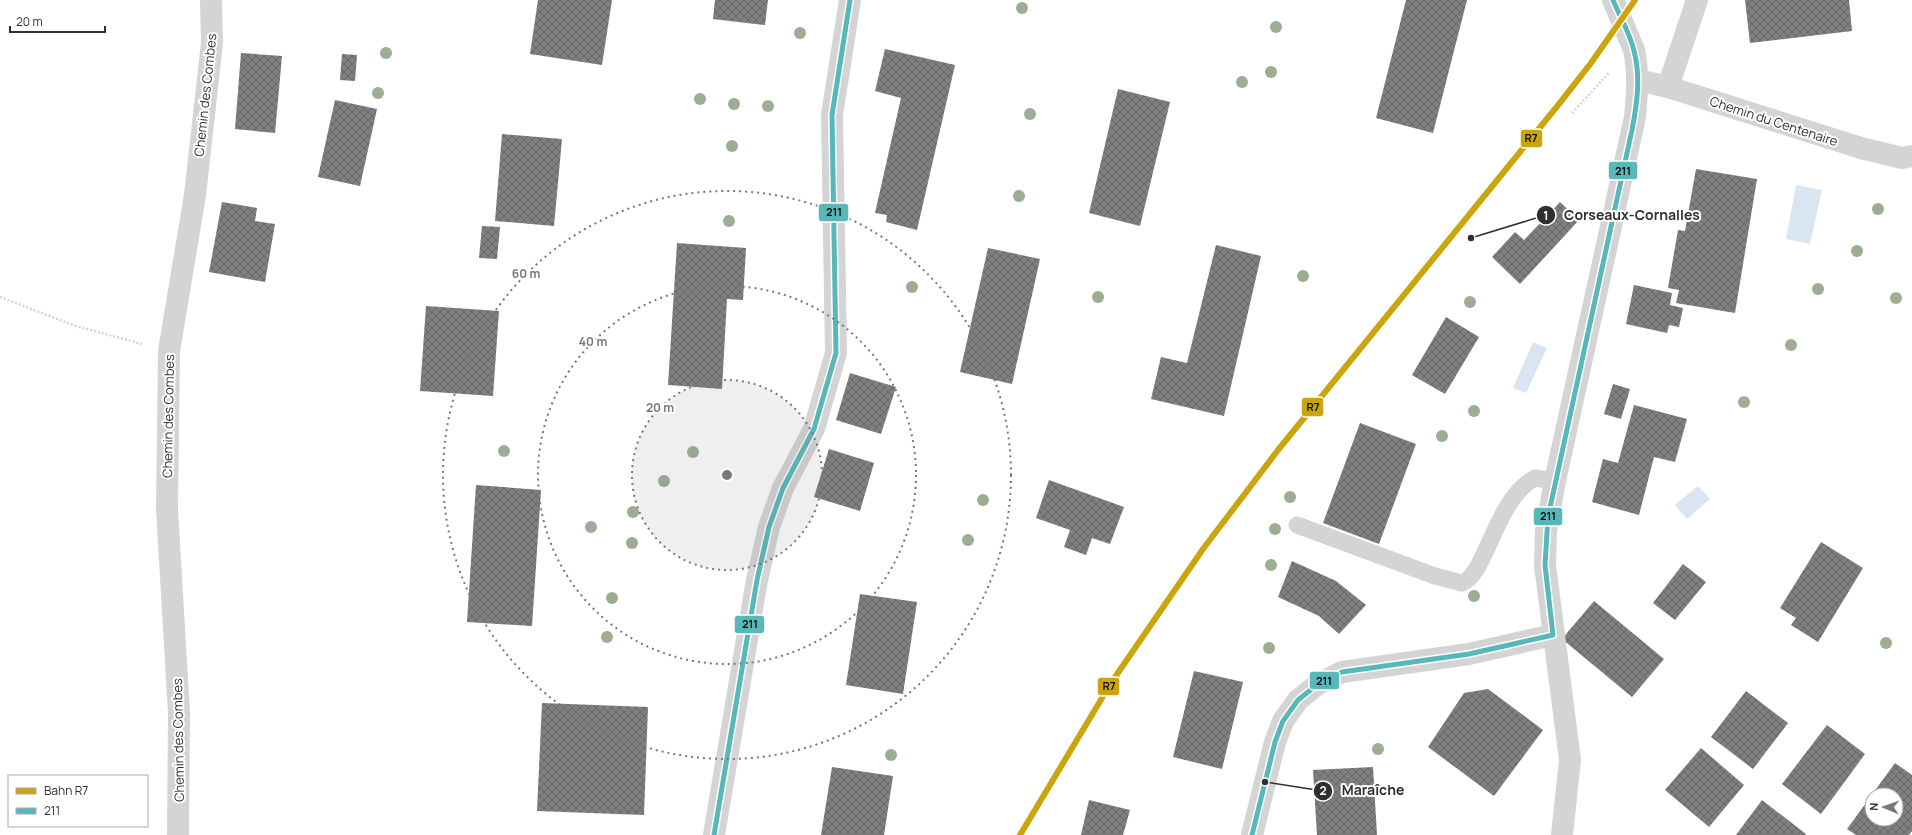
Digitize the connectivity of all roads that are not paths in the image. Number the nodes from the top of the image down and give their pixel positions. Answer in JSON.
{"nodes":[{"id":1,"x":211,"y":0,"type":"edge"},
{"id":2,"x":850,"y":0,"type":"edge"},
{"id":3,"x":1613,"y":0,"type":"edge"},
{"id":4,"x":1697,"y":0,"type":"edge"},
{"id":5,"x":1638,"y":80,"type":"junction"},
{"id":6,"x":1668,"y":87,"type":"junction"},
{"id":7,"x":1912,"y":156,"type":"edge"},
{"id":8,"x":1555,"y":481,"type":"junction"},
{"id":9,"x":1297,"y":525,"type":"dead end"},
{"id":10,"x":1553,"y":635,"type":"junction"},
{"id":11,"x":178,"y":835,"type":"edge"},
{"id":12,"x":714,"y":835,"type":"edge"},
{"id":13,"x":1252,"y":835,"type":"edge"},
{"id":14,"x":1562,"y":835,"type":"edge"}],
"edges":[{"from":1,"to":11,"type":"street","name":"Chemin des Combes"},
{"from":2,"to":12,"type":"street"},
{"from":3,"to":5,"type":"street"},
{"from":4,"to":6,"type":"street"},
{"from":5,"to":6,"type":"street","name":"Chemin du Centenaire"},
{"from":5,"to":8,"type":"street"},
{"from":6,"to":7,"type":"street","name":"Chemin du Centenaire"},
{"from":8,"to":9,"type":"lane"},
{"from":8,"to":10,"type":"street"},
{"from":10,"to":13,"type":"street"},
{"from":10,"to":14,"type":"street"}]}
